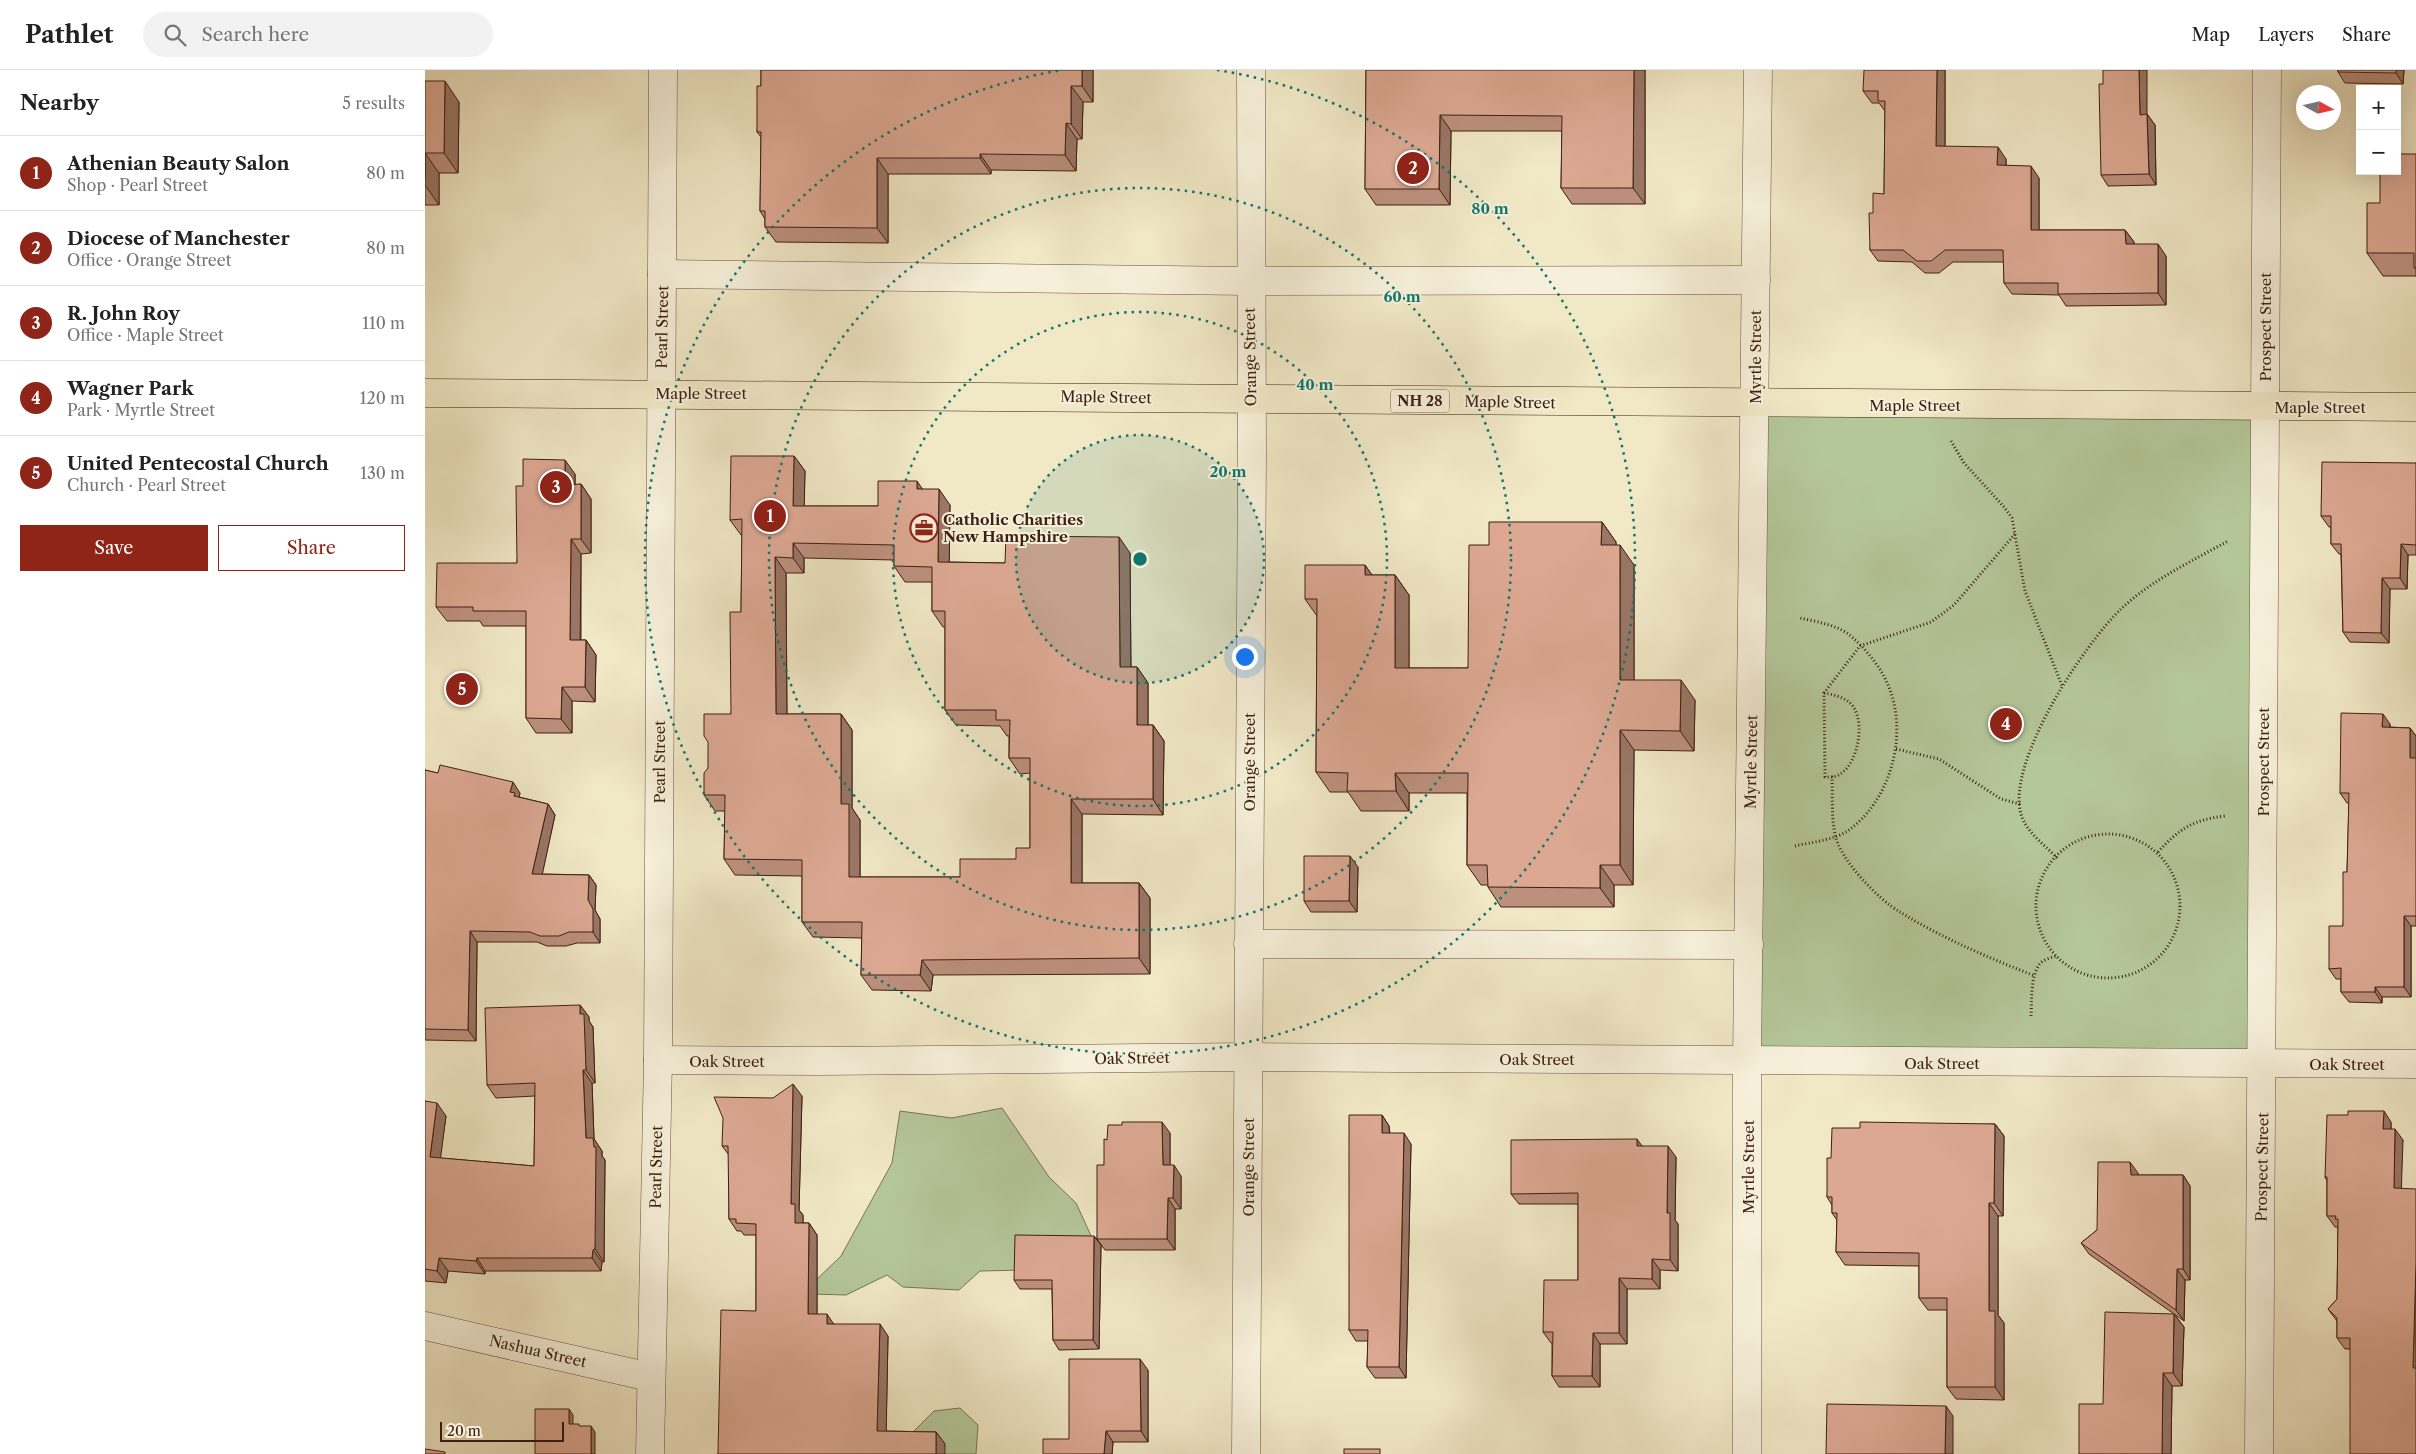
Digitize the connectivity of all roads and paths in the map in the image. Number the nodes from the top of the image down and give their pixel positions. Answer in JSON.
{"nodes":[{"id":1,"x":663,"y":70,"type":"edge"},
{"id":2,"x":1251,"y":70,"type":"edge"},
{"id":3,"x":1758,"y":70,"type":"edge"},
{"id":4,"x":2267,"y":70,"type":"edge"},
{"id":5,"x":663,"y":274,"type":"junction"},
{"id":6,"x":1756,"y":280,"type":"junction"},
{"id":7,"x":1250,"y":281,"type":"junction"},
{"id":8,"x":425,"y":393,"type":"edge"},
{"id":9,"x":661,"y":393,"type":"junction"},
{"id":10,"x":1251,"y":399,"type":"junction"},
{"id":11,"x":1755,"y":405,"type":"junction"},
{"id":12,"x":2416,"y":407,"type":"edge"},
{"id":13,"x":2266,"y":408,"type":"junction"},
{"id":14,"x":1951,"y":441,"type":"dead end"},
{"id":15,"x":2015,"y":534,"type":"junction"},
{"id":16,"x":2228,"y":541,"type":"dead end"},
{"id":17,"x":1800,"y":618,"type":"dead end"},
{"id":18,"x":1860,"y":646,"type":"junction"},
{"id":19,"x":2062,"y":686,"type":"junction"},
{"id":20,"x":1824,"y":693,"type":"junction"},
{"id":21,"x":1896,"y":749,"type":"junction"},
{"id":22,"x":1832,"y":777,"type":"junction"},
{"id":23,"x":2020,"y":804,"type":"junction"},
{"id":24,"x":2225,"y":816,"type":"dead end"},
{"id":25,"x":1835,"y":836,"type":"junction"},
{"id":26,"x":1795,"y":846,"type":"dead end"},
{"id":27,"x":2158,"y":852,"type":"junction"},
{"id":28,"x":2057,"y":858,"type":"junction"},
{"id":29,"x":1248,"y":944,"type":"junction"},
{"id":30,"x":1749,"y":945,"type":"junction"},
{"id":31,"x":2056,"y":956,"type":"junction"},
{"id":32,"x":2035,"y":976,"type":"junction"},
{"id":33,"x":2031,"y":1016,"type":"dead end"},
{"id":34,"x":1248,"y":1057,"type":"junction"},
{"id":35,"x":658,"y":1060,"type":"junction"},
{"id":36,"x":1747,"y":1061,"type":"junction"},
{"id":37,"x":2263,"y":1064,"type":"junction"},
{"id":38,"x":2416,"y":1064,"type":"edge"},
{"id":39,"x":425,"y":1326,"type":"edge"},
{"id":40,"x":650,"y":1377,"type":"junction"},
{"id":41,"x":650,"y":1454,"type":"edge"},
{"id":42,"x":1246,"y":1454,"type":"edge"},
{"id":43,"x":1747,"y":1454,"type":"edge"},
{"id":44,"x":2259,"y":1454,"type":"edge"}],
"edges":[{"from":1,"to":5,"type":"street","name":"Pearl Street"},
{"from":2,"to":7,"type":"street","name":"Orange Street"},
{"from":3,"to":6,"type":"street","name":"Myrtle Street"},
{"from":4,"to":13,"type":"street","name":"Prospect Street"},
{"from":5,"to":7,"type":"street"},
{"from":5,"to":9,"type":"street","name":"Pearl Street"},
{"from":6,"to":7,"type":"street"},
{"from":6,"to":11,"type":"street","name":"Myrtle Street"},
{"from":7,"to":10,"type":"street","name":"Orange Street"},
{"from":8,"to":9,"type":"main road","name":"Maple Street","number":"NH 28"},
{"from":9,"to":10,"type":"main road","name":"Maple Street","number":"NH 28"},
{"from":9,"to":35,"type":"street","name":"Pearl Street"},
{"from":10,"to":11,"type":"main road","name":"Maple Street","number":"NH 28"},
{"from":10,"to":29,"type":"street","name":"Orange Street"},
{"from":11,"to":13,"type":"main road","name":"Maple Street","number":"NH 28"},
{"from":11,"to":30,"type":"street","name":"Myrtle Street"},
{"from":12,"to":13,"type":"main road","name":"Maple Street","number":"NH 28"},
{"from":13,"to":37,"type":"street","name":"Prospect Street"},
{"from":14,"to":15,"type":"path"},
{"from":15,"to":18,"type":"path"},
{"from":15,"to":19,"type":"path"},
{"from":16,"to":19,"type":"path"},
{"from":17,"to":18,"type":"path"},
{"from":18,"to":20,"type":"path"},
{"from":18,"to":21,"type":"path"},
{"from":19,"to":23,"type":"path"},
{"from":20,"to":22,"type":"path"},
{"from":20,"to":22,"type":"path"},
{"from":21,"to":23,"type":"path"},
{"from":21,"to":25,"type":"path"},
{"from":22,"to":25,"type":"path"},
{"from":23,"to":28,"type":"path"},
{"from":24,"to":27,"type":"path"},
{"from":25,"to":26,"type":"path"},
{"from":25,"to":32,"type":"path"},
{"from":27,"to":28,"type":"path"},
{"from":27,"to":31,"type":"path"},
{"from":28,"to":31,"type":"path"},
{"from":29,"to":30,"type":"street"},
{"from":29,"to":34,"type":"street","name":"Orange Street"},
{"from":30,"to":36,"type":"street","name":"Myrtle Street"},
{"from":31,"to":32,"type":"path"},
{"from":32,"to":33,"type":"path"},
{"from":34,"to":35,"type":"street","name":"Oak Street"},
{"from":34,"to":36,"type":"street","name":"Oak Street"},
{"from":34,"to":42,"type":"street","name":"Orange Street"},
{"from":35,"to":40,"type":"street","name":"Pearl Street"},
{"from":36,"to":37,"type":"street","name":"Oak Street"},
{"from":36,"to":43,"type":"street","name":"Myrtle Street"},
{"from":37,"to":38,"type":"street","name":"Oak Street"},
{"from":37,"to":44,"type":"street","name":"Prospect Street"},
{"from":39,"to":40,"type":"street","name":"Nashua Street"},
{"from":40,"to":41,"type":"street","name":"Pearl Street"}]}
